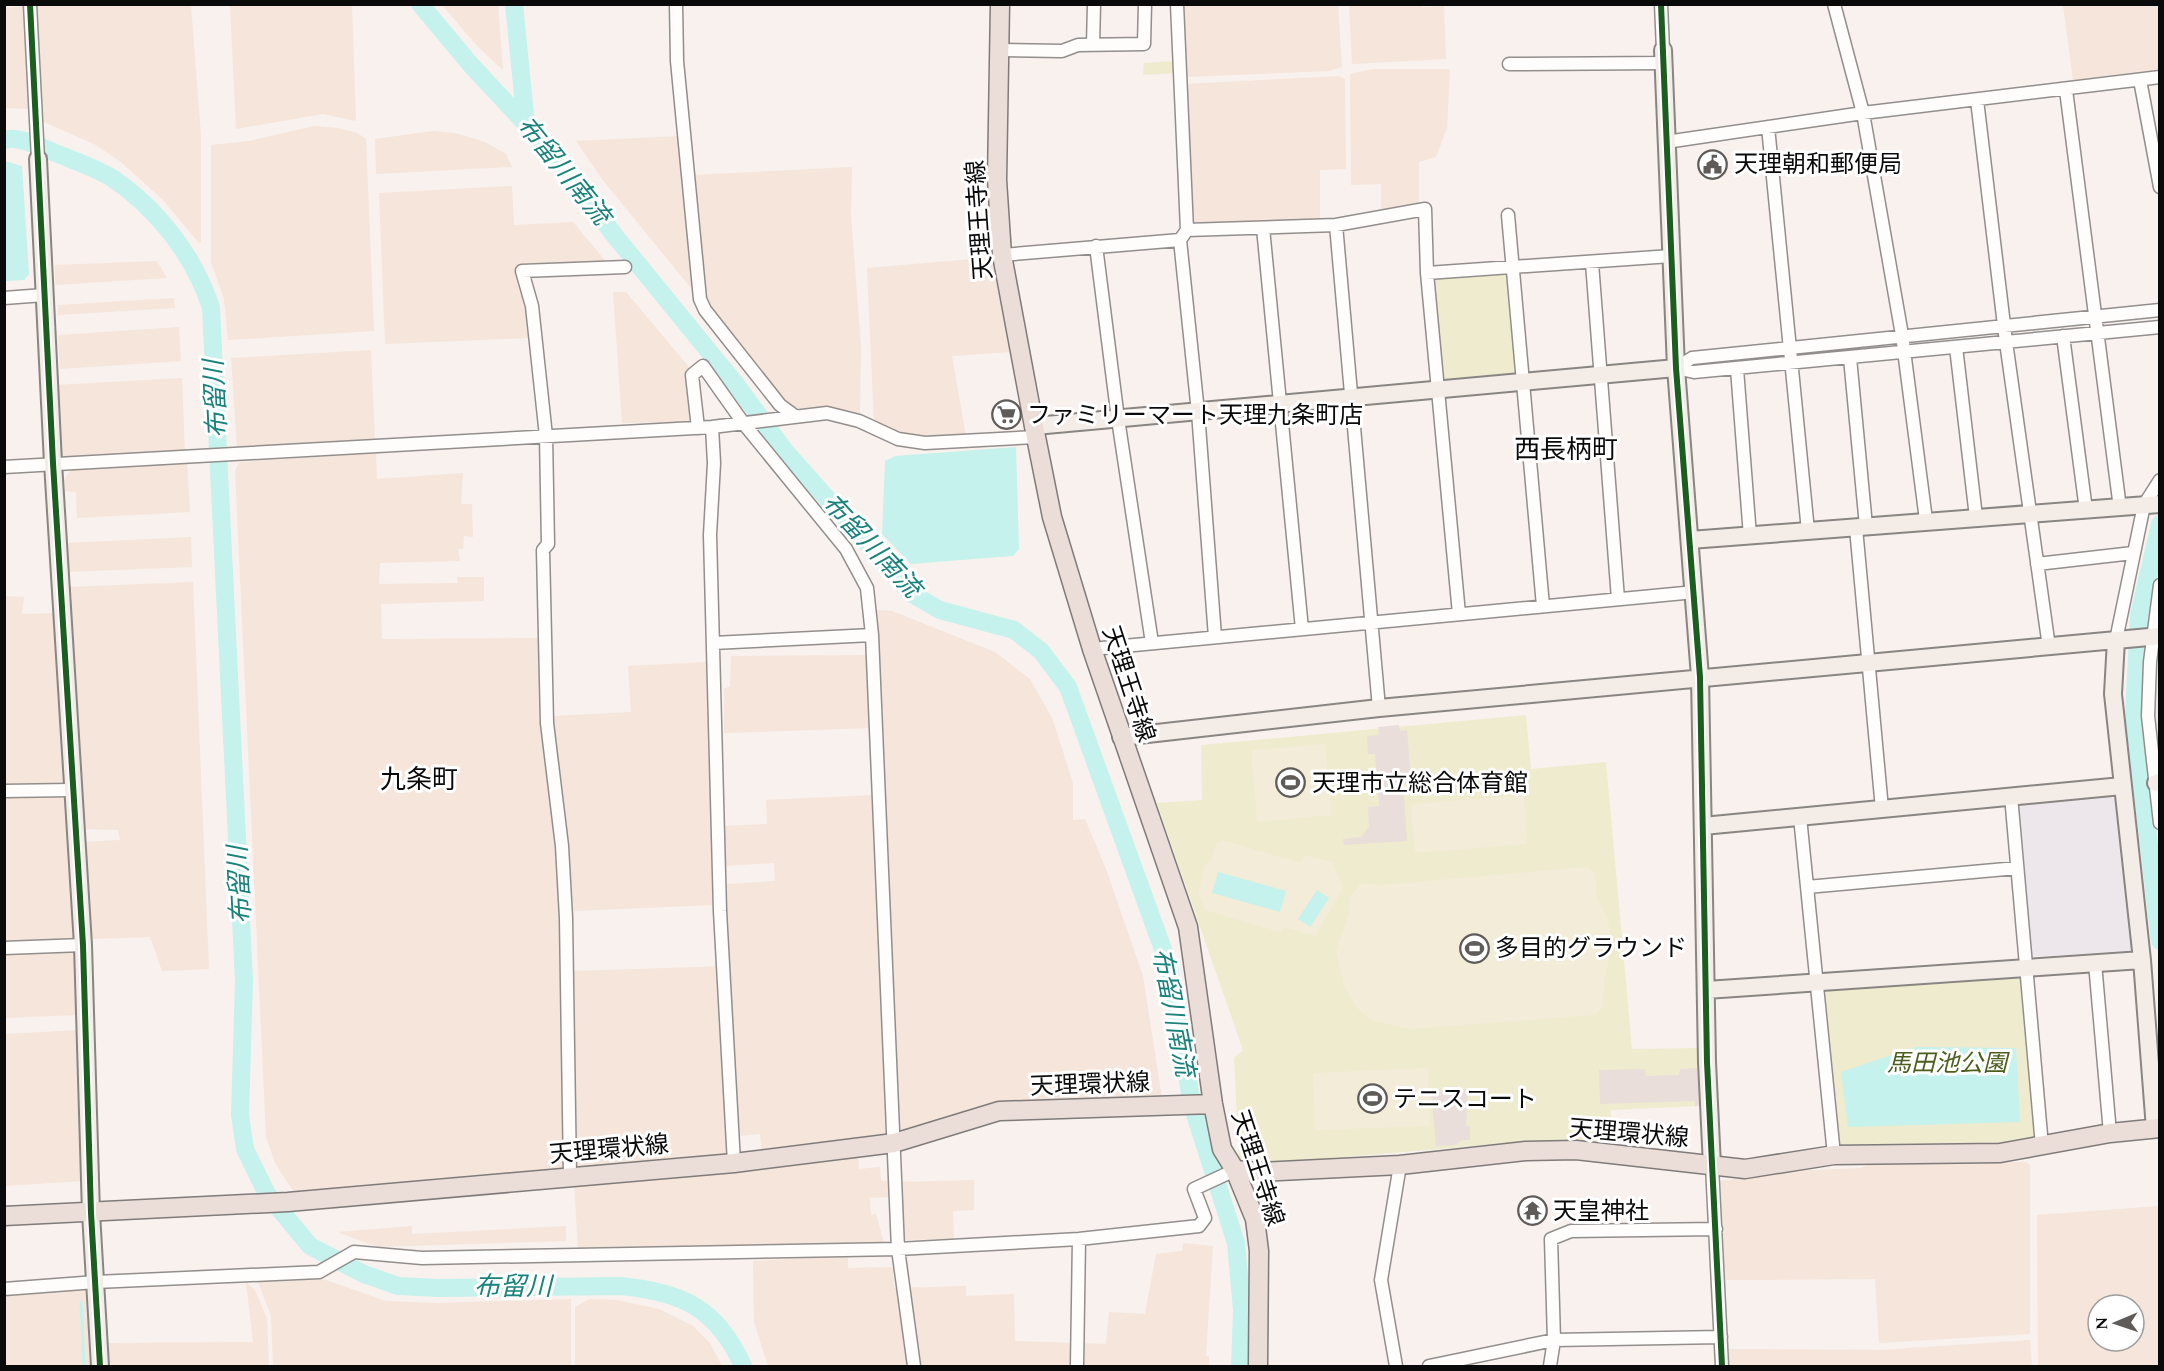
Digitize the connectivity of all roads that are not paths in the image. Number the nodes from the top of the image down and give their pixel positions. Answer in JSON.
{"nodes":[{"id":1,"x":30,"y":4,"type":"edge"},
{"id":2,"x":676,"y":4,"type":"edge"},
{"id":3,"x":1000,"y":4,"type":"edge"},
{"id":4,"x":1094,"y":4,"type":"edge"},
{"id":5,"x":1146,"y":4,"type":"edge"},
{"id":6,"x":1177,"y":4,"type":"edge"},
{"id":7,"x":1661,"y":4,"type":"edge"},
{"id":8,"x":1834,"y":4,"type":"edge"},
{"id":9,"x":1093,"y":45,"type":"junction"},
{"id":10,"x":999,"y":50,"type":"junction"},
{"id":11,"x":1663,"y":57,"type":"junction"},
{"id":12,"x":1509,"y":64,"type":"dead end"},
{"id":13,"x":2160,"y":77,"type":"edge"},
{"id":14,"x":2140,"y":80,"type":"junction"},
{"id":15,"x":2066,"y":90,"type":"junction"},
{"id":16,"x":1977,"y":100,"type":"junction"},
{"id":17,"x":1863,"y":113,"type":"junction"},
{"id":18,"x":1768,"y":127,"type":"junction"},
{"id":19,"x":1666,"y":142,"type":"junction"},
{"id":20,"x":38,"y":159,"type":"joint"},
{"id":21,"x":2160,"y":187,"type":"edge"},
{"id":22,"x":1508,"y":215,"type":"dead end"},
{"id":23,"x":1336,"y":225,"type":"junction"},
{"id":24,"x":1263,"y":228,"type":"junction"},
{"id":25,"x":1184,"y":235,"type":"junction"},
{"id":26,"x":1096,"y":246,"type":"junction"},
{"id":27,"x":1002,"y":255,"type":"junction"},
{"id":28,"x":1671,"y":256,"type":"junction"},
{"id":29,"x":1592,"y":263,"type":"junction"},
{"id":30,"x":625,"y":267,"type":"dead end"},
{"id":31,"x":1514,"y":267,"type":"junction"},
{"id":32,"x":1427,"y":273,"type":"junction"},
{"id":33,"x":44,"y":295,"type":"junction"},
{"id":34,"x":4,"y":298,"type":"edge"},
{"id":35,"x":2160,"y":309,"type":"edge"},
{"id":36,"x":2094,"y":317,"type":"junction"},
{"id":37,"x":2005,"y":324,"type":"junction"},
{"id":38,"x":2160,"y":327,"type":"edge"},
{"id":39,"x":2096,"y":333,"type":"junction"},
{"id":40,"x":1902,"y":335,"type":"junction"},
{"id":41,"x":2063,"y":336,"type":"junction"},
{"id":42,"x":2006,"y":342,"type":"junction"},
{"id":43,"x":1956,"y":347,"type":"junction"},
{"id":44,"x":1791,"y":348,"type":"junction"},
{"id":45,"x":1904,"y":353,"type":"junction"},
{"id":46,"x":1850,"y":358,"type":"junction"},
{"id":47,"x":1792,"y":364,"type":"junction"},
{"id":48,"x":1676,"y":368,"type":"junction"},
{"id":49,"x":1737,"y":369,"type":"junction"},
{"id":50,"x":1600,"y":376,"type":"junction"},
{"id":51,"x":1524,"y":380,"type":"junction"},
{"id":52,"x":1437,"y":388,"type":"junction"},
{"id":53,"x":1352,"y":398,"type":"junction"},
{"id":54,"x":1280,"y":405,"type":"junction"},
{"id":55,"x":1198,"y":412,"type":"junction"},
{"id":56,"x":791,"y":417,"type":"junction"},
{"id":57,"x":1118,"y":419,"type":"junction"},
{"id":58,"x":747,"y":423,"type":"junction"},
{"id":59,"x":712,"y":427,"type":"junction"},
{"id":60,"x":698,"y":428,"type":"junction"},
{"id":61,"x":1035,"y":432,"type":"junction"},
{"id":62,"x":546,"y":436,"type":"junction"},
{"id":63,"x":52,"y":464,"type":"junction"},
{"id":64,"x":4,"y":467,"type":"edge"},
{"id":65,"x":2160,"y":480,"type":"edge"},
{"id":66,"x":2151,"y":505,"type":"edge"},
{"id":67,"x":2120,"y":508,"type":"junction"},
{"id":68,"x":2086,"y":510,"type":"junction"},
{"id":69,"x":2029,"y":514,"type":"junction"},
{"id":70,"x":1977,"y":517,"type":"junction"},
{"id":71,"x":1926,"y":520,"type":"junction"},
{"id":72,"x":1861,"y":527,"type":"junction"},
{"id":73,"x":1808,"y":531,"type":"junction"},
{"id":74,"x":1750,"y":536,"type":"junction"},
{"id":75,"x":1690,"y":540,"type":"junction"},
{"id":76,"x":2133,"y":553,"type":"junction"},
{"id":77,"x":2037,"y":564,"type":"junction"},
{"id":78,"x":2160,"y":585,"type":"edge"},
{"id":79,"x":1695,"y":592,"type":"junction"},
{"id":80,"x":1618,"y":599,"type":"junction"},
{"id":81,"x":1543,"y":606,"type":"junction"},
{"id":82,"x":1459,"y":614,"type":"junction"},
{"id":83,"x":1372,"y":622,"type":"junction"},
{"id":84,"x":1302,"y":629,"type":"junction"},
{"id":85,"x":872,"y":635,"type":"junction"},
{"id":86,"x":1215,"y":637,"type":"junction"},
{"id":87,"x":2154,"y":637,"type":"edge"},
{"id":88,"x":2121,"y":640,"type":"junction"},
{"id":89,"x":713,"y":643,"type":"junction"},
{"id":90,"x":1152,"y":643,"type":"junction"},
{"id":91,"x":2049,"y":647,"type":"junction"},
{"id":92,"x":1092,"y":649,"type":"junction"},
{"id":93,"x":1867,"y":664,"type":"junction"},
{"id":94,"x":1700,"y":677,"type":"junction"},
{"id":95,"x":1379,"y":708,"type":"junction"},
{"id":96,"x":1121,"y":737,"type":"junction"},
{"id":97,"x":2158,"y":783,"type":"edge"},
{"id":98,"x":2122,"y":786,"type":"junction"},
{"id":99,"x":71,"y":790,"type":"junction"},
{"id":100,"x":4,"y":791,"type":"edge"},
{"id":101,"x":2011,"y":796,"type":"junction"},
{"id":102,"x":1882,"y":809,"type":"junction"},
{"id":103,"x":1800,"y":817,"type":"junction"},
{"id":104,"x":2160,"y":823,"type":"edge"},
{"id":105,"x":1703,"y":826,"type":"junction"},
{"id":106,"x":2017,"y":868,"type":"junction"},
{"id":107,"x":1807,"y":887,"type":"junction"},
{"id":108,"x":82,"y":945,"type":"junction"},
{"id":109,"x":4,"y":948,"type":"edge"},
{"id":110,"x":2142,"y":960,"type":"junction"},
{"id":111,"x":2095,"y":963,"type":"junction"},
{"id":112,"x":2026,"y":969,"type":"junction"},
{"id":113,"x":1817,"y":982,"type":"junction"},
{"id":114,"x":1706,"y":990,"type":"junction"},
{"id":115,"x":1209,"y":1104,"type":"junction"},
{"id":116,"x":2157,"y":1129,"type":"edge"},
{"id":117,"x":2110,"y":1133,"type":"junction"},
{"id":118,"x":894,"y":1143,"type":"junction"},
{"id":119,"x":2042,"y":1146,"type":"junction"},
{"id":120,"x":1834,"y":1155,"type":"junction"},
{"id":121,"x":734,"y":1163,"type":"junction"},
{"id":122,"x":1400,"y":1165,"type":"junction"},
{"id":123,"x":1712,"y":1166,"type":"junction"},
{"id":124,"x":1231,"y":1172,"type":"junction"},
{"id":125,"x":570,"y":1176,"type":"junction"},
{"id":126,"x":91,"y":1213,"type":"junction"},
{"id":127,"x":4,"y":1216,"type":"edge"},
{"id":128,"x":1716,"y":1229,"type":"junction"},
{"id":129,"x":1079,"y":1239,"type":"junction"},
{"id":130,"x":898,"y":1249,"type":"junction"},
{"id":131,"x":96,"y":1281,"type":"junction"},
{"id":132,"x":4,"y":1289,"type":"edge"},
{"id":133,"x":1721,"y":1337,"type":"junction"},
{"id":134,"x":1554,"y":1340,"type":"junction"},
{"id":135,"x":100,"y":1366,"type":"edge"},
{"id":136,"x":914,"y":1366,"type":"edge"},
{"id":137,"x":1077,"y":1366,"type":"edge"},
{"id":138,"x":1258,"y":1366,"type":"edge"},
{"id":139,"x":1396,"y":1366,"type":"edge"},
{"id":140,"x":1429,"y":1366,"type":"edge"},
{"id":141,"x":1550,"y":1366,"type":"edge"},
{"id":142,"x":1722,"y":1366,"type":"edge"}],
"edges":[{"from":1,"to":20,"type":"street"},
{"from":2,"to":56,"type":"street"},
{"from":3,"to":10,"type":"main road","name":"天理王寺線"},
{"from":4,"to":9,"type":"street"},
{"from":5,"to":9,"type":"street"},
{"from":6,"to":25,"type":"street"},
{"from":7,"to":11,"type":"street"},
{"from":8,"to":17,"type":"street"},
{"from":9,"to":10,"type":"street"},
{"from":10,"to":27,"type":"main road","name":"天理王寺線"},
{"from":11,"to":12,"type":"street"},
{"from":11,"to":19,"type":"street"},
{"from":13,"to":14,"type":"street"},
{"from":14,"to":15,"type":"street"},
{"from":14,"to":21,"type":"street"},
{"from":15,"to":16,"type":"street"},
{"from":15,"to":36,"type":"street"},
{"from":16,"to":17,"type":"street"},
{"from":16,"to":37,"type":"street"},
{"from":17,"to":18,"type":"street"},
{"from":17,"to":40,"type":"street"},
{"from":18,"to":19,"type":"street"},
{"from":18,"to":44,"type":"street"},
{"from":19,"to":28,"type":"street"},
{"from":20,"to":33,"type":"street"},
{"from":22,"to":31,"type":"street"},
{"from":23,"to":24,"type":"street"},
{"from":23,"to":32,"type":"street"},
{"from":23,"to":53,"type":"street"},
{"from":24,"to":25,"type":"street"},
{"from":24,"to":54,"type":"street"},
{"from":25,"to":26,"type":"street"},
{"from":25,"to":55,"type":"street"},
{"from":26,"to":27,"type":"street"},
{"from":26,"to":57,"type":"street"},
{"from":27,"to":61,"type":"main road","name":"天理王寺線"},
{"from":28,"to":29,"type":"street"},
{"from":28,"to":48,"type":"street"},
{"from":29,"to":31,"type":"street"},
{"from":29,"to":50,"type":"street"},
{"from":30,"to":62,"type":"street"},
{"from":31,"to":32,"type":"street"},
{"from":31,"to":51,"type":"street"},
{"from":32,"to":52,"type":"street"},
{"from":33,"to":34,"type":"street"},
{"from":33,"to":63,"type":"street"},
{"from":35,"to":36,"type":"street"},
{"from":36,"to":37,"type":"street"},
{"from":36,"to":39,"type":"street"},
{"from":37,"to":40,"type":"street"},
{"from":37,"to":42,"type":"street"},
{"from":38,"to":39,"type":"street"},
{"from":39,"to":41,"type":"street"},
{"from":39,"to":67,"type":"street"},
{"from":40,"to":44,"type":"street"},
{"from":40,"to":45,"type":"street"},
{"from":41,"to":42,"type":"street"},
{"from":41,"to":68,"type":"street"},
{"from":42,"to":43,"type":"street"},
{"from":42,"to":69,"type":"street"},
{"from":43,"to":45,"type":"street"},
{"from":43,"to":70,"type":"street"},
{"from":44,"to":47,"type":"street"},
{"from":44,"to":48,"type":"street"},
{"from":45,"to":46,"type":"street"},
{"from":45,"to":71,"type":"street"},
{"from":46,"to":47,"type":"street"},
{"from":46,"to":72,"type":"street"},
{"from":47,"to":49,"type":"street"},
{"from":47,"to":73,"type":"street"},
{"from":48,"to":49,"type":"street"},
{"from":48,"to":50,"type":"street"},
{"from":48,"to":75,"type":"street"},
{"from":49,"to":74,"type":"street"},
{"from":50,"to":51,"type":"street"},
{"from":50,"to":80,"type":"street"},
{"from":51,"to":52,"type":"street"},
{"from":51,"to":81,"type":"street"},
{"from":52,"to":53,"type":"street"},
{"from":52,"to":82,"type":"street"},
{"from":53,"to":54,"type":"street"},
{"from":53,"to":83,"type":"street"},
{"from":54,"to":55,"type":"street"},
{"from":54,"to":84,"type":"street"},
{"from":55,"to":57,"type":"street"},
{"from":55,"to":86,"type":"street"},
{"from":56,"to":58,"type":"street"},
{"from":56,"to":61,"type":"street"},
{"from":57,"to":61,"type":"street"},
{"from":57,"to":90,"type":"street"},
{"from":58,"to":59,"type":"street"},
{"from":58,"to":60,"type":"street"},
{"from":58,"to":85,"type":"street"},
{"from":59,"to":60,"type":"street"},
{"from":59,"to":89,"type":"street"},
{"from":60,"to":62,"type":"street"},
{"from":61,"to":92,"type":"main road","name":"天理王寺線"},
{"from":62,"to":63,"type":"street"},
{"from":62,"to":125,"type":"street"},
{"from":63,"to":64,"type":"street"},
{"from":63,"to":99,"type":"street"},
{"from":65,"to":66,"type":"street"},
{"from":66,"to":67,"type":"street"},
{"from":66,"to":76,"type":"street"},
{"from":67,"to":68,"type":"street"},
{"from":68,"to":69,"type":"street"},
{"from":69,"to":70,"type":"street"},
{"from":69,"to":77,"type":"street"},
{"from":70,"to":71,"type":"street"},
{"from":71,"to":72,"type":"street"},
{"from":72,"to":73,"type":"street"},
{"from":72,"to":93,"type":"street"},
{"from":73,"to":74,"type":"street"},
{"from":74,"to":75,"type":"street"},
{"from":75,"to":79,"type":"street"},
{"from":76,"to":77,"type":"street"},
{"from":76,"to":88,"type":"street"},
{"from":77,"to":91,"type":"street"},
{"from":78,"to":87,"type":"street"},
{"from":79,"to":80,"type":"street"},
{"from":79,"to":94,"type":"street"},
{"from":80,"to":81,"type":"street"},
{"from":81,"to":82,"type":"street"},
{"from":82,"to":83,"type":"street"},
{"from":83,"to":84,"type":"street"},
{"from":83,"to":95,"type":"street"},
{"from":84,"to":86,"type":"street"},
{"from":85,"to":89,"type":"street"},
{"from":85,"to":118,"type":"street"},
{"from":86,"to":90,"type":"street"},
{"from":87,"to":88,"type":"street"},
{"from":87,"to":97,"type":"street"},
{"from":88,"to":91,"type":"street"},
{"from":88,"to":98,"type":"street"},
{"from":89,"to":121,"type":"street"},
{"from":90,"to":92,"type":"street"},
{"from":91,"to":93,"type":"street"},
{"from":92,"to":96,"type":"main road","name":"天理王寺線"},
{"from":93,"to":94,"type":"street"},
{"from":93,"to":102,"type":"street"},
{"from":94,"to":95,"type":"street"},
{"from":94,"to":105,"type":"street"},
{"from":95,"to":96,"type":"street"},
{"from":96,"to":115,"type":"main road","name":"天理王寺線"},
{"from":97,"to":104,"type":"street"},
{"from":98,"to":101,"type":"street"},
{"from":98,"to":110,"type":"street"},
{"from":99,"to":100,"type":"street"},
{"from":99,"to":108,"type":"street"},
{"from":101,"to":102,"type":"street"},
{"from":101,"to":106,"type":"street"},
{"from":102,"to":103,"type":"street"},
{"from":103,"to":105,"type":"street"},
{"from":103,"to":107,"type":"street"},
{"from":105,"to":114,"type":"street"},
{"from":106,"to":107,"type":"street"},
{"from":106,"to":112,"type":"street"},
{"from":107,"to":113,"type":"street"},
{"from":108,"to":109,"type":"street"},
{"from":108,"to":126,"type":"street"},
{"from":110,"to":111,"type":"street"},
{"from":110,"to":116,"type":"street"},
{"from":111,"to":112,"type":"street"},
{"from":111,"to":117,"type":"street"},
{"from":112,"to":113,"type":"street"},
{"from":112,"to":119,"type":"street"},
{"from":113,"to":114,"type":"street"},
{"from":113,"to":120,"type":"street"},
{"from":114,"to":123,"type":"street"},
{"from":115,"to":118,"type":"main road","name":"天理環状線"},
{"from":115,"to":124,"type":"main road","name":"天理王寺線"},
{"from":116,"to":117,"type":"main road","name":"天理環状線"},
{"from":117,"to":119,"type":"main road","name":"天理環状線"},
{"from":118,"to":121,"type":"main road","name":"天理環状線"},
{"from":118,"to":130,"type":"street"},
{"from":119,"to":120,"type":"main road","name":"天理環状線"},
{"from":120,"to":123,"type":"main road","name":"天理環状線"},
{"from":121,"to":125,"type":"main road","name":"天理環状線"},
{"from":122,"to":123,"type":"main road","name":"天理環状線"},
{"from":122,"to":124,"type":"main road","name":"天理環状線"},
{"from":122,"to":139,"type":"street"},
{"from":123,"to":128,"type":"street"},
{"from":124,"to":129,"type":"street"},
{"from":124,"to":138,"type":"main road","name":"天理王寺線"},
{"from":125,"to":126,"type":"main road","name":"天理環状線"},
{"from":126,"to":127,"type":"main road","name":"天理環状線"},
{"from":126,"to":131,"type":"street"},
{"from":128,"to":133,"type":"street"},
{"from":128,"to":134,"type":"street"},
{"from":129,"to":130,"type":"street"},
{"from":129,"to":137,"type":"street"},
{"from":130,"to":131,"type":"street"},
{"from":130,"to":136,"type":"street"},
{"from":131,"to":132,"type":"street"},
{"from":131,"to":135,"type":"street"},
{"from":133,"to":134,"type":"street"},
{"from":133,"to":142,"type":"street"},
{"from":134,"to":140,"type":"street"},
{"from":134,"to":141,"type":"street"}]}
